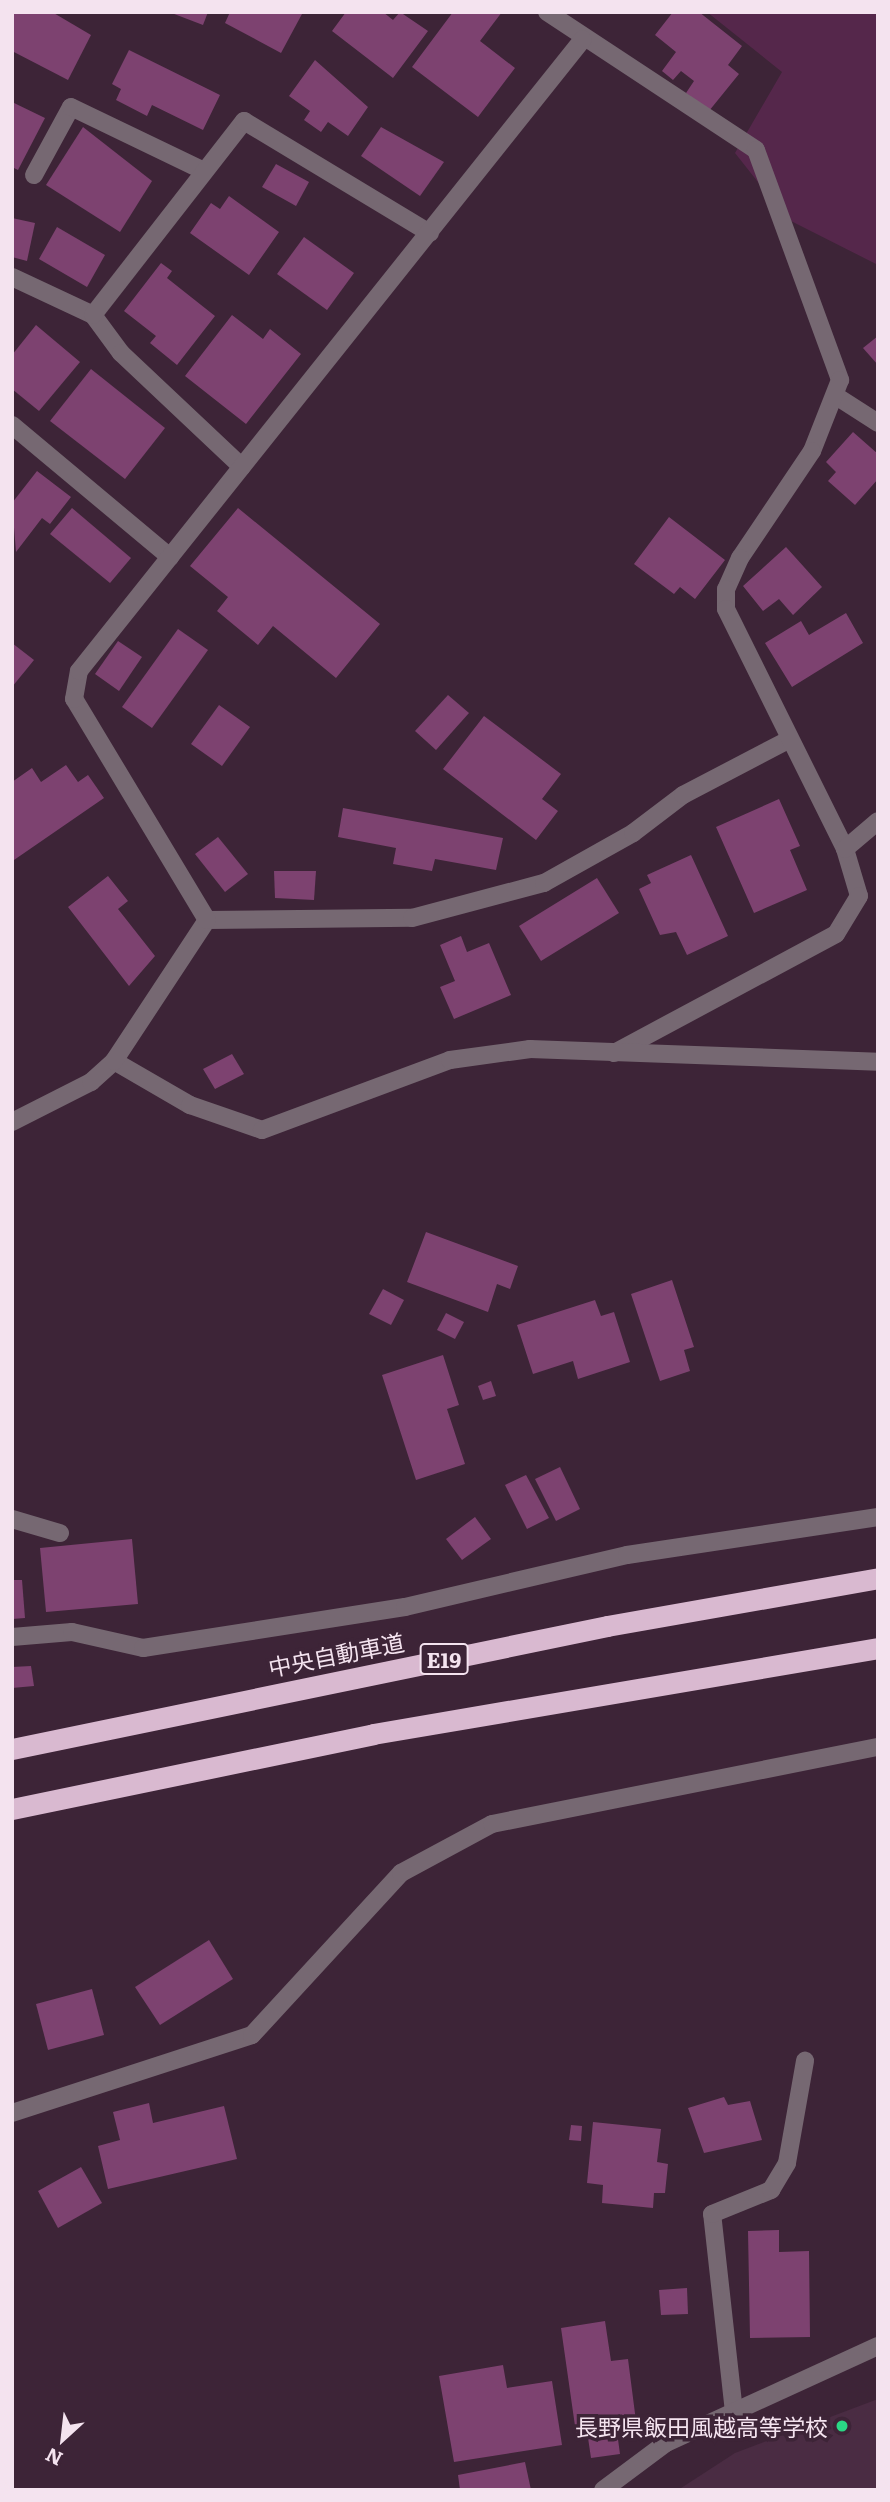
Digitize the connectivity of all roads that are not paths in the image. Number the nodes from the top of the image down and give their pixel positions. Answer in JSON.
{"nodes":[{"id":1,"x":547,"y":12,"type":"edge"},
{"id":2,"x":583,"y":39,"type":"junction"},
{"id":3,"x":202,"y":170,"type":"junction"},
{"id":4,"x":34,"y":175,"type":"dead end"},
{"id":5,"x":430,"y":233,"type":"junction"},
{"id":6,"x":12,"y":277,"type":"edge"},
{"id":7,"x":93,"y":315,"type":"junction"},
{"id":8,"x":836,"y":396,"type":"junction"},
{"id":9,"x":878,"y":423,"type":"edge"},
{"id":10,"x":12,"y":425,"type":"edge"},
{"id":11,"x":242,"y":467,"type":"junction"},
{"id":12,"x":170,"y":557,"type":"junction"},
{"id":13,"x":788,"y":740,"type":"junction"},
{"id":14,"x":878,"y":821,"type":"edge"},
{"id":15,"x":845,"y":849,"type":"junction"},
{"id":16,"x":207,"y":920,"type":"junction"},
{"id":17,"x":614,"y":1052,"type":"junction"},
{"id":18,"x":114,"y":1061,"type":"junction"},
{"id":19,"x":878,"y":1062,"type":"edge"},
{"id":20,"x":12,"y":1122,"type":"edge"},
{"id":21,"x":878,"y":1517,"type":"edge"},
{"id":22,"x":12,"y":1519,"type":"edge"},
{"id":23,"x":60,"y":1533,"type":"dead end"},
{"id":24,"x":878,"y":1578,"type":"edge"},
{"id":25,"x":12,"y":1637,"type":"edge"},
{"id":26,"x":878,"y":1648,"type":"edge"},
{"id":27,"x":878,"y":1747,"type":"edge"},
{"id":28,"x":12,"y":1749,"type":"edge"},
{"id":29,"x":12,"y":1809,"type":"edge"},
{"id":30,"x":805,"y":2061,"type":"dead end"},
{"id":31,"x":12,"y":2113,"type":"edge"},
{"id":32,"x":878,"y":2346,"type":"edge"},
{"id":33,"x":734,"y":2412,"type":"junction"},
{"id":34,"x":603,"y":2490,"type":"edge"}],
"edges":[{"from":1,"to":2,"type":"street"},
{"from":2,"to":5,"type":"street"},
{"from":2,"to":8,"type":"street"},
{"from":3,"to":4,"type":"street"},
{"from":3,"to":5,"type":"street"},
{"from":3,"to":7,"type":"street"},
{"from":5,"to":11,"type":"street"},
{"from":6,"to":7,"type":"street"},
{"from":7,"to":11,"type":"street"},
{"from":8,"to":9,"type":"street"},
{"from":8,"to":13,"type":"street"},
{"from":10,"to":12,"type":"street"},
{"from":11,"to":12,"type":"street"},
{"from":12,"to":16,"type":"street"},
{"from":13,"to":15,"type":"street"},
{"from":13,"to":16,"type":"street"},
{"from":14,"to":15,"type":"street"},
{"from":15,"to":17,"type":"street"},
{"from":16,"to":18,"type":"street"},
{"from":17,"to":18,"type":"street"},
{"from":17,"to":19,"type":"street"},
{"from":18,"to":20,"type":"street"},
{"from":21,"to":25,"type":"street"},
{"from":22,"to":23,"type":"street"},
{"from":24,"to":28,"type":"highway","name":"中央自動車道","number":"E19"},
{"from":26,"to":29,"type":"highway"},
{"from":27,"to":31,"type":"street"},
{"from":30,"to":33,"type":"street"},
{"from":32,"to":33,"type":"street"},
{"from":33,"to":34,"type":"street"}]}
